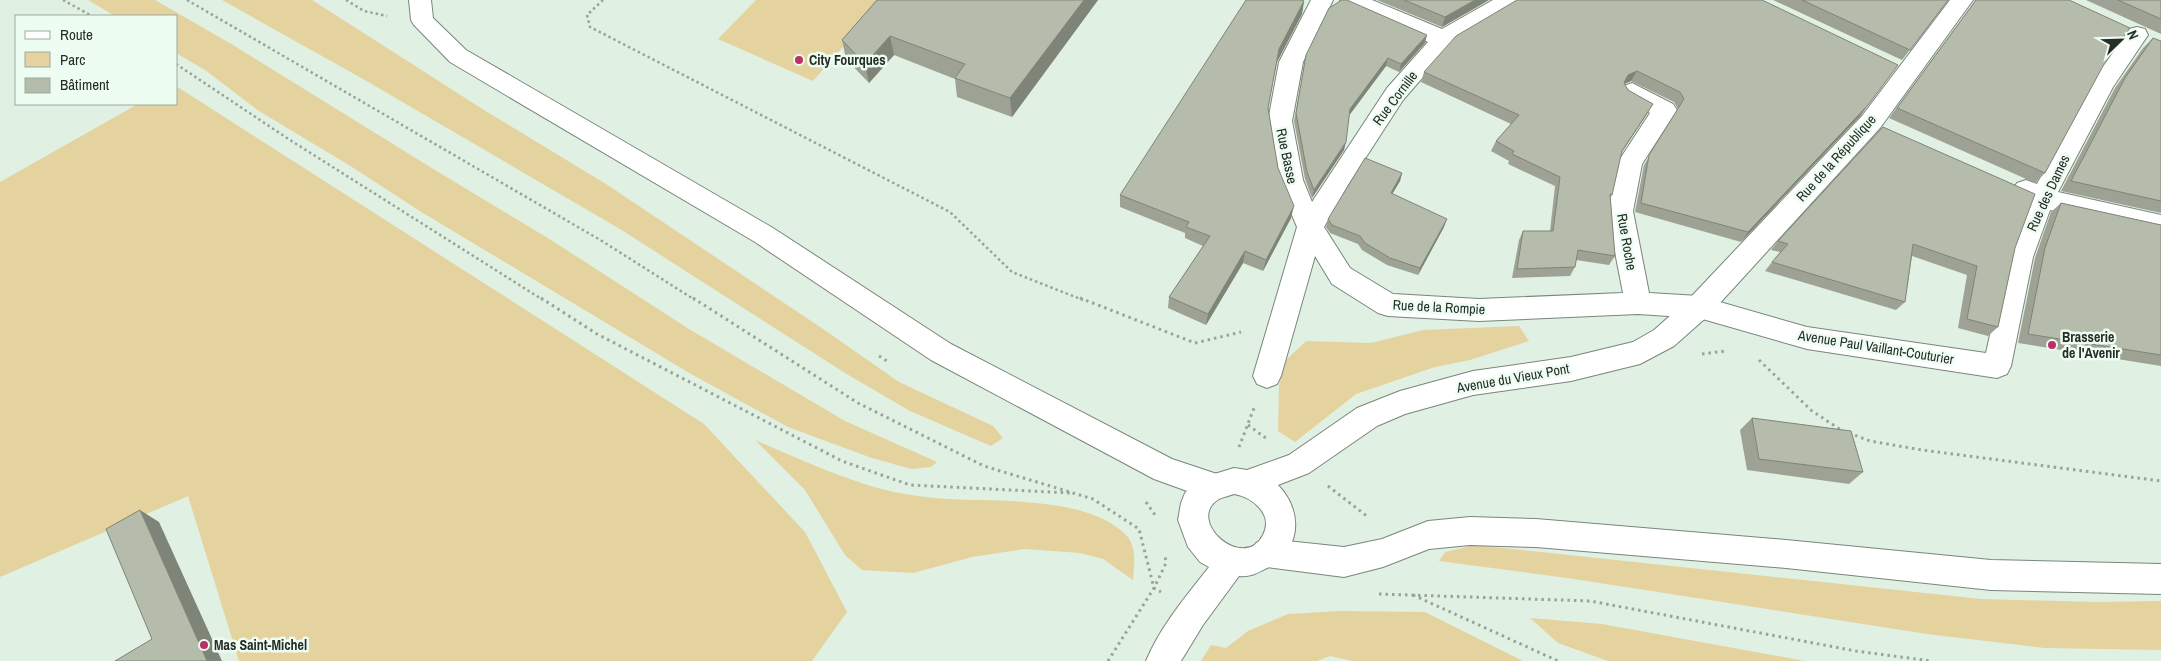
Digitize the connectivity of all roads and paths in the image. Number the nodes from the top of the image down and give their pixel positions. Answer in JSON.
{"nodes":[{"id":1,"x":63,"y":0,"type":"edge"},
{"id":2,"x":186,"y":0,"type":"edge"},
{"id":3,"x":346,"y":0,"type":"edge"},
{"id":4,"x":603,"y":0,"type":"edge"},
{"id":5,"x":1322,"y":0,"type":"edge"},
{"id":6,"x":1351,"y":0,"type":"edge"},
{"id":7,"x":1510,"y":0,"type":"edge"},
{"id":8,"x":1962,"y":0,"type":"edge"},
{"id":9,"x":421,"y":10,"type":"edge"},
{"id":10,"x":90,"y":15,"type":"edge"},
{"id":11,"x":2137,"y":34,"type":"dead end"},
{"id":12,"x":1443,"y":39,"type":"junction"},
{"id":13,"x":178,"y":65,"type":"edge"},
{"id":14,"x":1632,"y":92,"type":"edge"},
{"id":15,"x":2006,"y":182,"type":"edge"},
{"id":16,"x":2042,"y":198,"type":"junction"},
{"id":17,"x":2161,"y":225,"type":"edge"},
{"id":18,"x":1310,"y":227,"type":"junction"},
{"id":19,"x":1638,"y":303,"type":"junction"},
{"id":20,"x":1699,"y":307,"type":"junction"},
{"id":21,"x":1248,"y":330,"type":"dead end"},
{"id":22,"x":1664,"y":338,"type":"junction"},
{"id":23,"x":1732,"y":350,"type":"dead end"},
{"id":24,"x":1753,"y":357,"type":"dead end"},
{"id":25,"x":1998,"y":366,"type":"joint"},
{"id":26,"x":1267,"y":376,"type":"joint"},
{"id":27,"x":858,"y":403,"type":"dead end"},
{"id":28,"x":1236,"y":450,"type":"dead end"},
{"id":29,"x":1299,"y":464,"type":"junction"},
{"id":30,"x":2161,"y":481,"type":"edge"},
{"id":31,"x":1248,"y":483,"type":"junction"},
{"id":32,"x":1076,"y":494,"type":"dead end"},
{"id":33,"x":1203,"y":498,"type":"junction"},
{"id":34,"x":1145,"y":500,"type":"dead end"},
{"id":35,"x":1157,"y":524,"type":"dead end"},
{"id":36,"x":1275,"y":530,"type":"junction"},
{"id":37,"x":1164,"y":553,"type":"dead end"},
{"id":38,"x":1219,"y":554,"type":"junction"},
{"id":39,"x":2161,"y":578,"type":"edge"},
{"id":40,"x":1410,"y":594,"type":"dead end"},
{"id":41,"x":1590,"y":601,"type":"dead end"},
{"id":42,"x":1108,"y":661,"type":"edge"},
{"id":43,"x":1162,"y":661,"type":"edge"},
{"id":44,"x":1558,"y":661,"type":"edge"},
{"id":45,"x":1931,"y":661,"type":"edge"}],
"edges":[{"from":1,"to":10,"type":"path"},
{"from":2,"to":27,"type":"path"},
{"from":3,"to":9,"type":"path"},
{"from":4,"to":21,"type":"path"},
{"from":5,"to":18,"type":"street","name":"Rue Basse"},
{"from":6,"to":12,"type":"street"},
{"from":7,"to":12,"type":"street","name":"Rue Cornille"},
{"from":8,"to":20,"type":"street","name":"Rue de la République"},
{"from":9,"to":33,"type":"street"},
{"from":11,"to":16,"type":"street","name":"Rue des Dames"},
{"from":12,"to":18,"type":"street","name":"Rue Cornille"},
{"from":13,"to":32,"type":"path"},
{"from":14,"to":19,"type":"street","name":"Rue Roche"},
{"from":15,"to":16,"type":"street"},
{"from":16,"to":17,"type":"street"},
{"from":16,"to":25,"type":"street","name":"Rue des Dames"},
{"from":18,"to":19,"type":"street","name":"Rue de la Rompie"},
{"from":18,"to":26,"type":"street"},
{"from":19,"to":20,"type":"street","name":"Rue de la Rompie"},
{"from":20,"to":22,"type":"street","name":"Avenue du Vieux Pont"},
{"from":20,"to":25,"type":"street","name":"Avenue Paul Vaillant-Couturier"},
{"from":22,"to":23,"type":"path"},
{"from":22,"to":29,"type":"street","name":"Avenue du Vieux Pont"},
{"from":24,"to":30,"type":"path"},
{"from":26,"to":28,"type":"path"},
{"from":29,"to":31,"type":"street","name":"Avenue du Vieux Pont"},
{"from":29,"to":36,"type":"street","name":"Avenue du Vieux Pont"},
{"from":31,"to":33,"type":"street","name":"Avenue du Vieux Pont"},
{"from":31,"to":36,"type":"street"},
{"from":33,"to":38,"type":"street"},
{"from":34,"to":35,"type":"path"},
{"from":36,"to":38,"type":"street"},
{"from":36,"to":39,"type":"street"},
{"from":37,"to":42,"type":"path"},
{"from":38,"to":43,"type":"street"},
{"from":40,"to":44,"type":"path"},
{"from":41,"to":45,"type":"path"}]}
